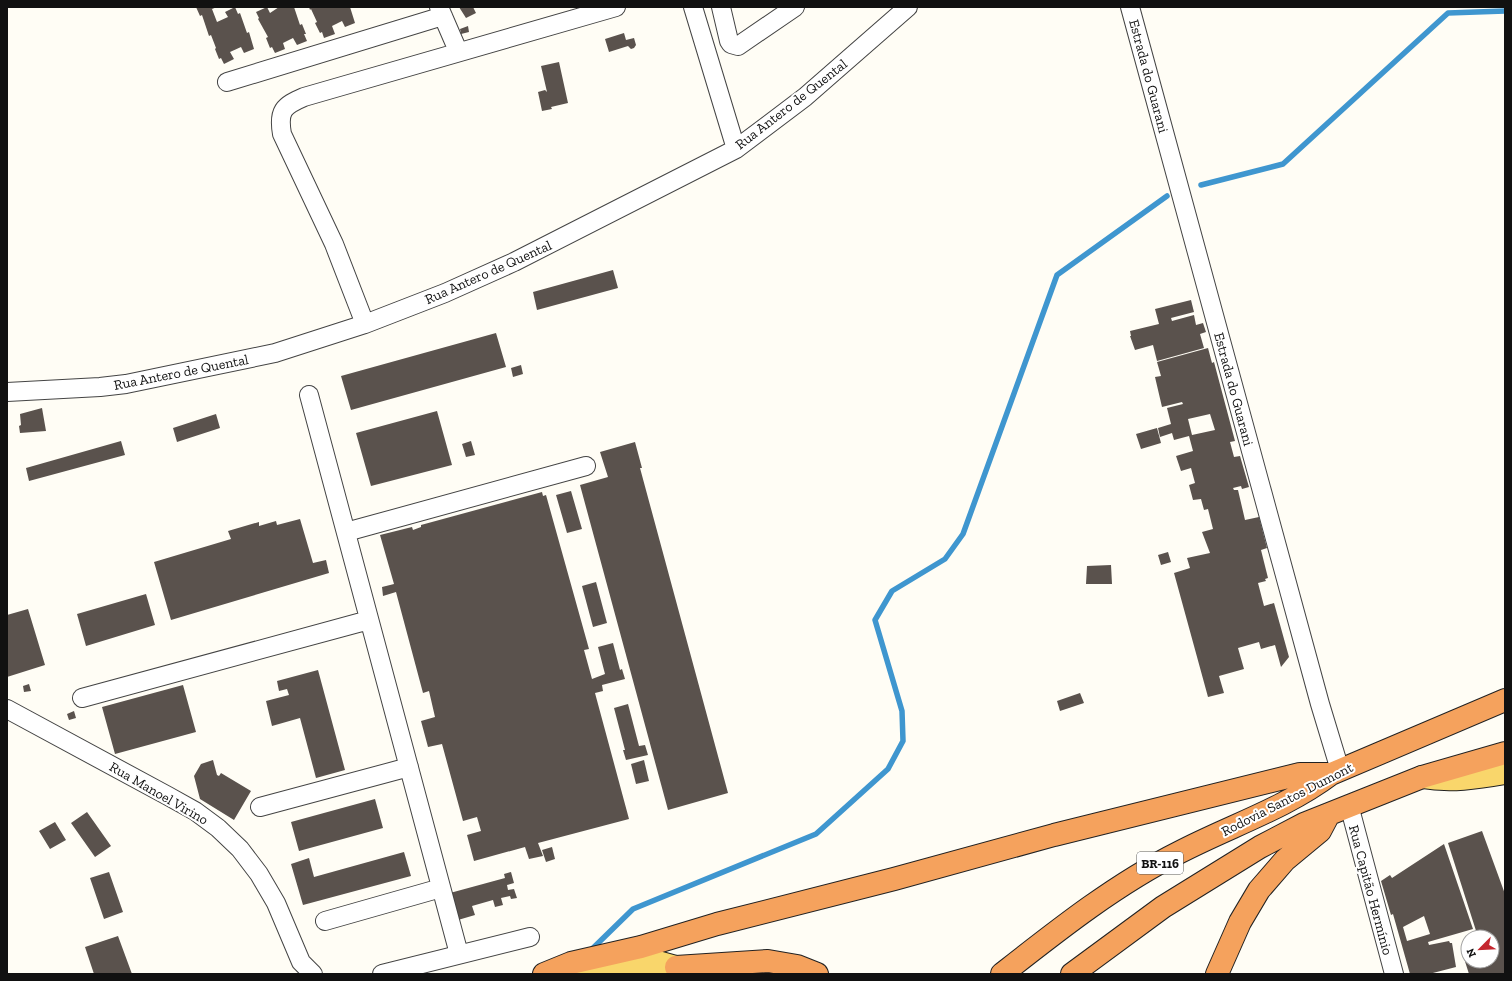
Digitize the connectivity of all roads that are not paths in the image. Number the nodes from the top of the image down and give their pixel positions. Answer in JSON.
{"nodes":[{"id":1,"x":616,"y":7,"type":"edge"},
{"id":2,"x":720,"y":7,"type":"edge"},
{"id":3,"x":795,"y":7,"type":"edge"},
{"id":4,"x":908,"y":7,"type":"edge"},
{"id":5,"x":1130,"y":7,"type":"edge"},
{"id":6,"x":694,"y":10,"type":"edge"},
{"id":7,"x":441,"y":12,"type":"edge"},
{"id":8,"x":458,"y":51,"type":"junction"},
{"id":9,"x":227,"y":82,"type":"dead end"},
{"id":10,"x":736,"y":149,"type":"junction"},
{"id":11,"x":365,"y":324,"type":"junction"},
{"id":12,"x":7,"y":392,"type":"edge"},
{"id":13,"x":309,"y":395,"type":"dead end"},
{"id":14,"x":586,"y":466,"type":"dead end"},
{"id":15,"x":346,"y":532,"type":"junction"},
{"id":16,"x":369,"y":620,"type":"junction"},
{"id":17,"x":1505,"y":688,"type":"edge"},
{"id":18,"x":82,"y":698,"type":"dead end"},
{"id":19,"x":1505,"y":700,"type":"edge"},
{"id":20,"x":7,"y":709,"type":"edge"},
{"id":21,"x":1475,"y":712,"type":"junction"},
{"id":22,"x":1505,"y":753,"type":"edge"},
{"id":23,"x":409,"y":767,"type":"junction"},
{"id":24,"x":1335,"y":772,"type":"junction"},
{"id":25,"x":1505,"y":773,"type":"edge"},
{"id":26,"x":1422,"y":777,"type":"junction"},
{"id":27,"x":1349,"y":805,"type":"junction"},
{"id":28,"x":260,"y":807,"type":"dead end"},
{"id":29,"x":1329,"y":814,"type":"junction"},
{"id":30,"x":441,"y":888,"type":"junction"},
{"id":31,"x":325,"y":921,"type":"dead end"},
{"id":32,"x":530,"y":936,"type":"dead end"},
{"id":33,"x":459,"y":954,"type":"junction"},
{"id":34,"x":676,"y":967,"type":"junction"},
{"id":35,"x":313,"y":974,"type":"edge"},
{"id":36,"x":382,"y":974,"type":"edge"},
{"id":37,"x":544,"y":974,"type":"edge"},
{"id":38,"x":567,"y":974,"type":"edge"},
{"id":39,"x":654,"y":974,"type":"edge"},
{"id":40,"x":817,"y":974,"type":"edge"},
{"id":41,"x":1002,"y":974,"type":"edge"},
{"id":42,"x":1072,"y":974,"type":"edge"},
{"id":43,"x":1217,"y":974,"type":"edge"},
{"id":44,"x":1394,"y":974,"type":"edge"}],
"edges":[{"from":1,"to":8,"type":"street"},
{"from":2,"to":3,"type":"street"},
{"from":2,"to":6,"type":"street"},
{"from":4,"to":10,"type":"street","name":"Rua Antero de Quental"},
{"from":5,"to":24,"type":"street","name":"Estrada do Guarani"},
{"from":6,"to":10,"type":"street"},
{"from":7,"to":8,"type":"street"},
{"from":7,"to":9,"type":"street"},
{"from":8,"to":11,"type":"street"},
{"from":10,"to":11,"type":"street","name":"Rua Antero de Quental"},
{"from":11,"to":12,"type":"street","name":"Rua Antero de Quental"},
{"from":13,"to":15,"type":"street"},
{"from":14,"to":15,"type":"street"},
{"from":15,"to":16,"type":"street"},
{"from":16,"to":18,"type":"street"},
{"from":16,"to":23,"type":"street"},
{"from":17,"to":21,"type":"main road","number":"BR-116"},
{"from":19,"to":21,"type":"highway","name":"Rodovia Santos Dumont","number":"BR-116"},
{"from":20,"to":35,"type":"street","name":"Rua Manoel Virino"},
{"from":21,"to":24,"type":"highway","name":"Rodovia Santos Dumont","number":"BR-116"},
{"from":22,"to":26,"type":"highway","number":"BR-116"},
{"from":23,"to":28,"type":"street"},
{"from":23,"to":30,"type":"street"},
{"from":24,"to":37,"type":"highway"},
{"from":24,"to":41,"type":"highway","name":"Rodovia Santos Dumont","number":"BR-116"},
{"from":25,"to":26,"type":"main road"},
{"from":26,"to":27,"type":"highway","number":"BR-116"},
{"from":27,"to":29,"type":"highway","number":"BR-116"},
{"from":27,"to":44,"type":"street","name":"Rua Capitão Hermínio"},
{"from":29,"to":42,"type":"highway","number":"BR-116"},
{"from":29,"to":43,"type":"highway"},
{"from":30,"to":31,"type":"street"},
{"from":30,"to":33,"type":"street"},
{"from":32,"to":33,"type":"street"},
{"from":33,"to":36,"type":"street"},
{"from":34,"to":38,"type":"main road"},
{"from":34,"to":39,"type":"main road"},
{"from":34,"to":40,"type":"highway"}]}
